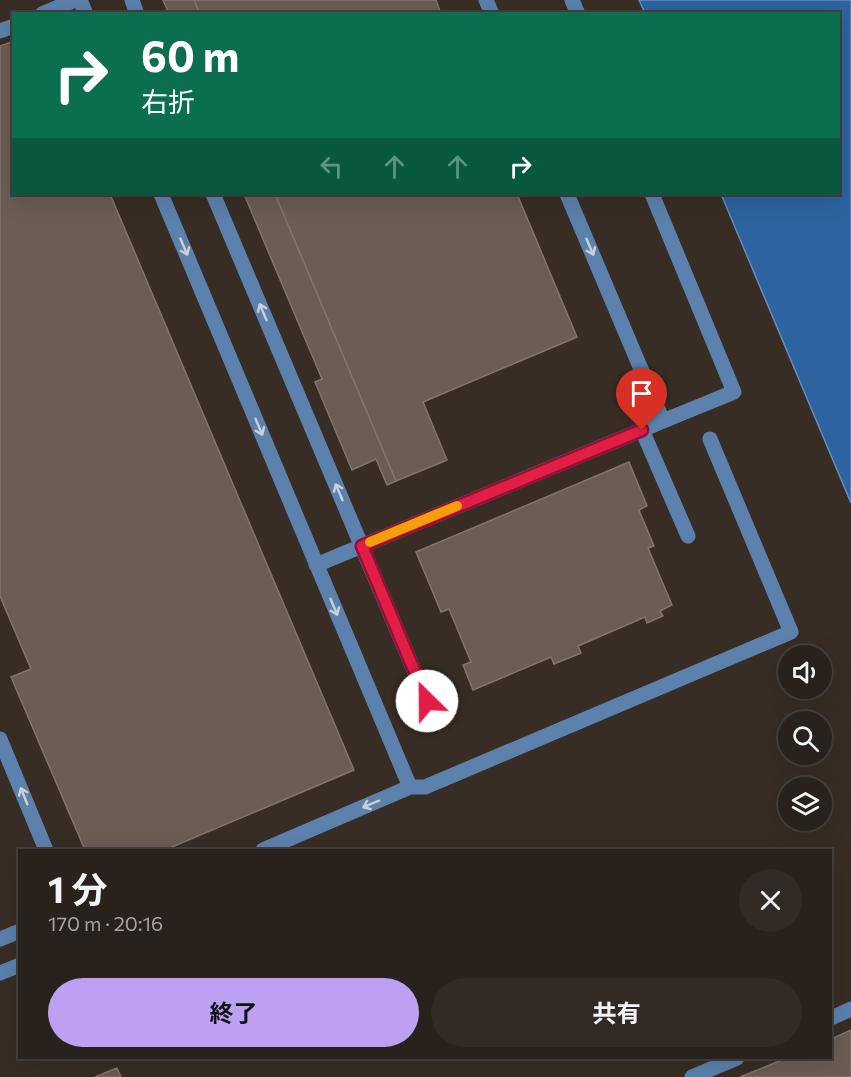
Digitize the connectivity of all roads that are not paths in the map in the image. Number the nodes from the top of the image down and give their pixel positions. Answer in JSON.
{"nodes":[{"id":1,"x":75,"y":0,"type":"edge"},
{"id":2,"x":47,"y":12,"type":"edge"},
{"id":3,"x":161,"y":195,"type":"edge"},
{"id":4,"x":213,"y":195,"type":"edge"},
{"id":5,"x":567,"y":195,"type":"edge"},
{"id":6,"x":652,"y":195,"type":"edge"},
{"id":7,"x":663,"y":421,"type":"junction"},
{"id":8,"x":642,"y":430,"type":"junction"},
{"id":9,"x":710,"y":439,"type":"dead end"},
{"id":10,"x":688,"y":536,"type":"dead end"},
{"id":11,"x":362,"y":546,"type":"junction"},
{"id":12,"x":316,"y":564,"type":"junction"},
{"id":13,"x":427,"y":701,"type":"dead end"},
{"id":14,"x":0,"y":739,"type":"edge"},
{"id":15,"x":410,"y":787,"type":"junction"},
{"id":16,"x":46,"y":849,"type":"edge"},
{"id":17,"x":265,"y":849,"type":"edge"},
{"id":18,"x":18,"y":932,"type":"edge"},
{"id":19,"x":0,"y":939,"type":"edge"},
{"id":20,"x":18,"y":966,"type":"edge"},
{"id":21,"x":0,"y":973,"type":"edge"},
{"id":22,"x":851,"y":1009,"type":"edge"},
{"id":23,"x":832,"y":1018,"type":"edge"},
{"id":24,"x":735,"y":1059,"type":"edge"},
{"id":25,"x":692,"y":1077,"type":"edge"}],
"edges":[{"from":1,"to":2,"type":"lane"},
{"from":3,"to":12,"type":"lane","one_way":true},
{"from":11,"to":4,"type":"lane","one_way":true},
{"from":5,"to":7,"type":"lane","one_way":true},
{"from":6,"to":7,"type":"lane"},
{"from":7,"to":8,"type":"lane"},
{"from":8,"to":10,"type":"lane"},
{"from":8,"to":11,"type":"lane"},
{"from":9,"to":15,"type":"lane"},
{"from":11,"to":12,"type":"lane"},
{"from":11,"to":13,"type":"lane"},
{"from":12,"to":15,"type":"lane","one_way":true},
{"from":16,"to":14,"type":"lane","one_way":true},
{"from":15,"to":17,"type":"lane","one_way":true},
{"from":18,"to":19,"type":"lane"},
{"from":20,"to":21,"type":"lane"},
{"from":22,"to":23,"type":"lane"},
{"from":24,"to":25,"type":"lane"}]}
